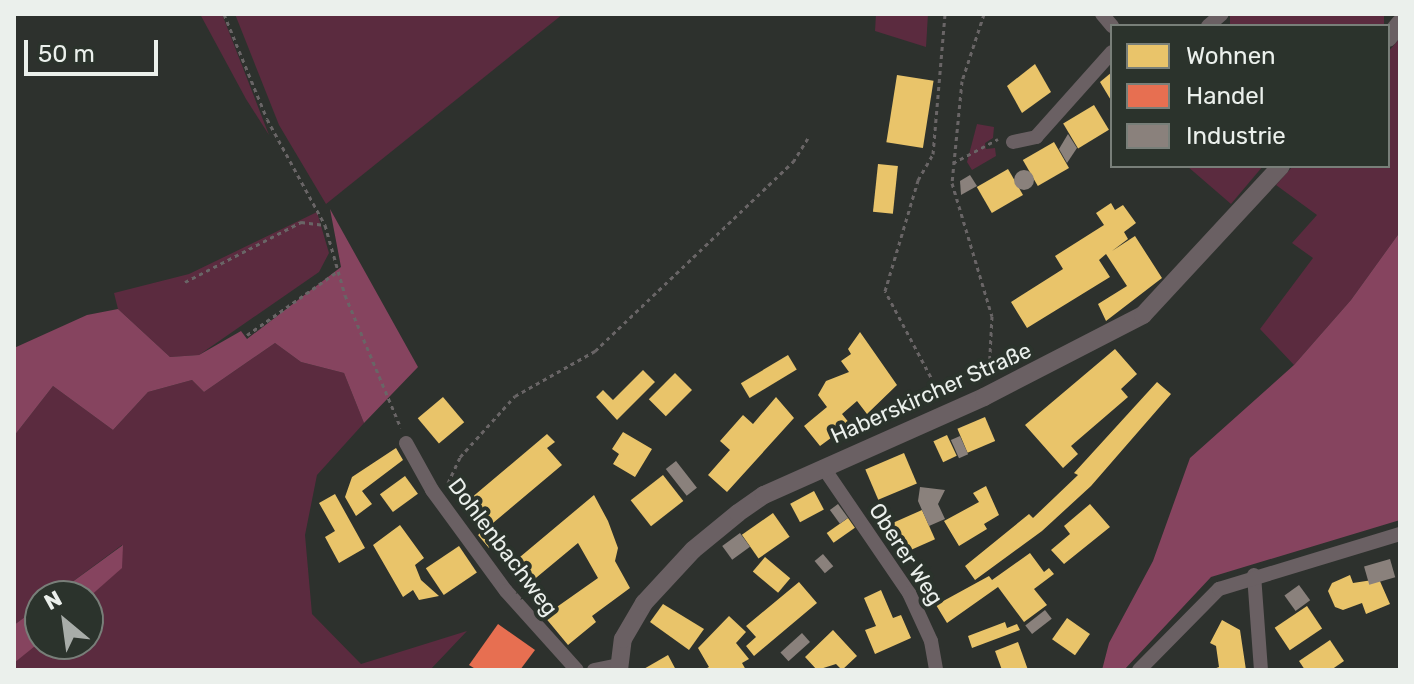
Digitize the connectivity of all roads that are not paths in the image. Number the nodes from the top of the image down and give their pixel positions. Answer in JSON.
{"nodes":[{"id":1,"x":1110,"y":54,"type":"edge"},
{"id":2,"x":1013,"y":142,"type":"road end"},
{"id":3,"x":1279,"y":168,"type":"edge"},
{"id":4,"x":406,"y":443,"type":"road end"},
{"id":5,"x":823,"y":467,"type":"junction"},
{"id":6,"x":1400,"y":534,"type":"edge"},
{"id":7,"x":1254,"y":575,"type":"junction"},
{"id":8,"x":619,"y":668,"type":"edge"},
{"id":9,"x":577,"y":670,"type":"edge"},
{"id":10,"x":594,"y":670,"type":"edge"},
{"id":11,"x":936,"y":670,"type":"edge"},
{"id":12,"x":1139,"y":670,"type":"edge"},
{"id":13,"x":1261,"y":670,"type":"edge"}],
"edges":[{"from":1,"to":2,"type":"street"},
{"from":3,"to":5,"type":"street","name":"Haberskircher Straße"},
{"from":4,"to":9,"type":"street","name":"Dohlenbachweg"},
{"from":5,"to":8,"type":"street","name":"Haberskircher Straße"},
{"from":5,"to":11,"type":"street","name":"Oberer Weg"},
{"from":6,"to":7,"type":"street"},
{"from":7,"to":12,"type":"street"},
{"from":7,"to":13,"type":"street"},
{"from":8,"to":10,"type":"street"}]}
